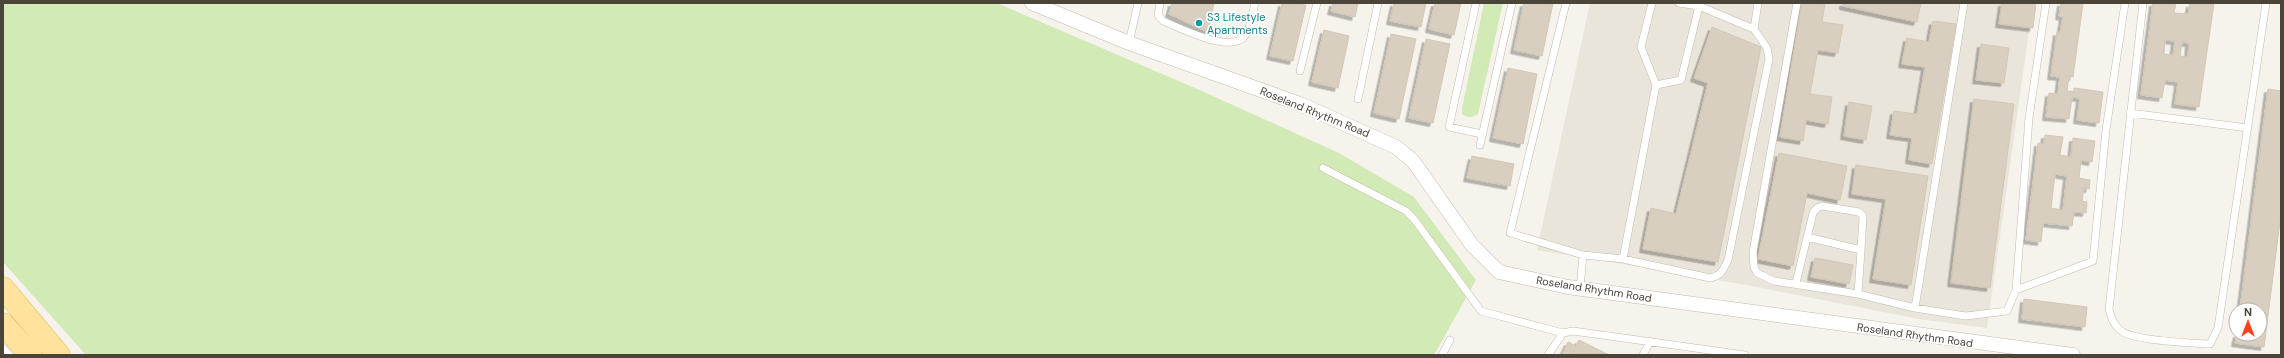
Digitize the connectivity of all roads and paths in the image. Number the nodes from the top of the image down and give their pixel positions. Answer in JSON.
{"nodes":[{"id":1,"x":1032,"y":3,"type":"edge"},
{"id":2,"x":1138,"y":3,"type":"edge"},
{"id":3,"x":1160,"y":3,"type":"edge"},
{"id":4,"x":1255,"y":3,"type":"edge"},
{"id":5,"x":1317,"y":3,"type":"edge"},
{"id":6,"x":1378,"y":3,"type":"edge"},
{"id":7,"x":1476,"y":3,"type":"edge"},
{"id":8,"x":1512,"y":3,"type":"edge"},
{"id":9,"x":1566,"y":3,"type":"edge"},
{"id":10,"x":1652,"y":3,"type":"edge"},
{"id":11,"x":1679,"y":3,"type":"edge"},
{"id":12,"x":1758,"y":3,"type":"edge"},
{"id":13,"x":1797,"y":3,"type":"edge"},
{"id":14,"x":1964,"y":3,"type":"edge"},
{"id":15,"x":2046,"y":3,"type":"edge"},
{"id":16,"x":2125,"y":3,"type":"edge"},
{"id":17,"x":2143,"y":3,"type":"edge"},
{"id":18,"x":2266,"y":3,"type":"edge"},
{"id":19,"x":1699,"y":5,"type":"edge"},
{"id":20,"x":1754,"y":28,"type":"junction"},
{"id":21,"x":1129,"y":43,"type":"junction"},
{"id":22,"x":1300,"y":71,"type":"dead end"},
{"id":23,"x":1656,"y":85,"type":"junction"},
{"id":24,"x":1358,"y":99,"type":"dead end"},
{"id":25,"x":2130,"y":113,"type":"junction"},
{"id":26,"x":2248,"y":128,"type":"junction"},
{"id":27,"x":1482,"y":134,"type":"junction"},
{"id":28,"x":1480,"y":145,"type":"dead end"},
{"id":29,"x":1323,"y":168,"type":"dead end"},
{"id":30,"x":1807,"y":237,"type":"junction"},
{"id":31,"x":1861,"y":250,"type":"junction"},
{"id":32,"x":1583,"y":255,"type":"junction"},
{"id":33,"x":1623,"y":259,"type":"junction"},
{"id":34,"x":1796,"y":283,"type":"junction"},
{"id":35,"x":3,"y":288,"type":"edge"},
{"id":36,"x":1580,"y":288,"type":"junction"},
{"id":37,"x":2016,"y":290,"type":"junction"},
{"id":38,"x":1858,"y":294,"type":"junction"},
{"id":39,"x":1915,"y":308,"type":"junction"},
{"id":40,"x":3,"y":324,"type":"edge"},
{"id":41,"x":1563,"y":333,"type":"junction"},
{"id":42,"x":1450,"y":340,"type":"dead end"},
{"id":43,"x":1650,"y":341,"type":"junction"},
{"id":44,"x":3,"y":348,"type":"edge"},
{"id":45,"x":9,"y":355,"type":"edge"},
{"id":46,"x":31,"y":355,"type":"edge"},
{"id":47,"x":59,"y":355,"type":"edge"},
{"id":48,"x":1442,"y":355,"type":"edge"},
{"id":49,"x":1548,"y":355,"type":"edge"},
{"id":50,"x":1643,"y":355,"type":"edge"},
{"id":51,"x":1745,"y":355,"type":"edge"},
{"id":52,"x":2073,"y":355,"type":"edge"}],
"edges":[{"from":1,"to":21,"type":"street","name":"Roseland Rhythm Road"},
{"from":2,"to":21,"type":"lane"},
{"from":3,"to":4,"type":"lane"},
{"from":5,"to":22,"type":"lane"},
{"from":6,"to":24,"type":"lane"},
{"from":7,"to":27,"type":"lane"},
{"from":8,"to":27,"type":"lane"},
{"from":9,"to":32,"type":"lane"},
{"from":10,"to":23,"type":"lane"},
{"from":11,"to":19,"type":"lane"},
{"from":12,"to":20,"type":"lane"},
{"from":13,"to":34,"type":"lane"},
{"from":14,"to":39,"type":"lane"},
{"from":15,"to":37,"type":"lane"},
{"from":16,"to":37,"type":"lane"},
{"from":17,"to":25,"type":"lane"},
{"from":18,"to":26,"type":"lane"},
{"from":19,"to":20,"type":"lane"},
{"from":19,"to":23,"type":"lane"},
{"from":20,"to":33,"type":"lane"},
{"from":21,"to":36,"type":"street","name":"Roseland Rhythm Road"},
{"from":23,"to":33,"type":"lane"},
{"from":25,"to":26,"type":"lane"},
{"from":25,"to":26,"type":"lane"},
{"from":27,"to":28,"type":"lane"},
{"from":29,"to":41,"type":"lane"},
{"from":30,"to":31,"type":"lane"},
{"from":30,"to":31,"type":"lane"},
{"from":30,"to":34,"type":"lane"},
{"from":31,"to":38,"type":"lane"},
{"from":32,"to":33,"type":"lane"},
{"from":32,"to":36,"type":"lane"},
{"from":34,"to":38,"type":"lane"},
{"from":35,"to":47,"type":"main road"},
{"from":36,"to":52,"type":"street","name":"Roseland Rhythm Road"},
{"from":37,"to":39,"type":"lane"},
{"from":38,"to":39,"type":"lane"},
{"from":40,"to":46,"type":"main road"},
{"from":41,"to":43,"type":"lane"},
{"from":41,"to":49,"type":"lane"},
{"from":42,"to":48,"type":"lane"},
{"from":43,"to":50,"type":"lane"},
{"from":43,"to":51,"type":"lane"},
{"from":44,"to":45,"type":"lane"}]}
